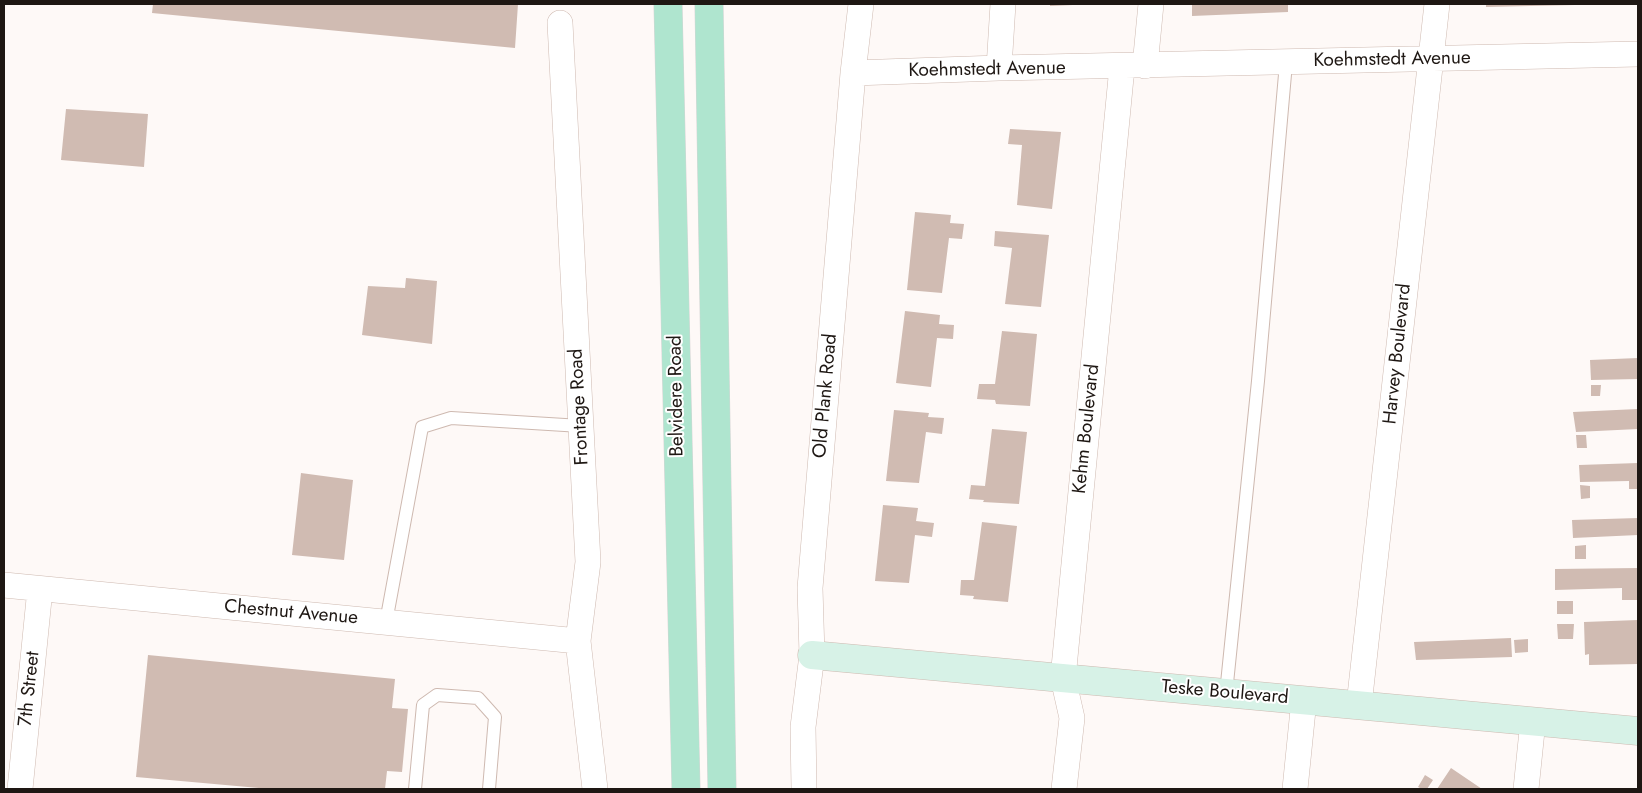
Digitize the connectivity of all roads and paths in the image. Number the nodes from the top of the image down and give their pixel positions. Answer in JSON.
{"nodes":[{"id":1,"x":668,"y":4,"type":"edge"},
{"id":2,"x":709,"y":4,"type":"edge"},
{"id":3,"x":861,"y":4,"type":"edge"},
{"id":4,"x":1004,"y":4,"type":"edge"},
{"id":5,"x":1151,"y":4,"type":"edge"},
{"id":6,"x":1437,"y":4,"type":"edge"},
{"id":7,"x":560,"y":23,"type":"dead end"},
{"id":8,"x":1638,"y":54,"type":"edge"},
{"id":9,"x":1430,"y":59,"type":"junction"},
{"id":10,"x":1286,"y":63,"type":"junction"},
{"id":11,"x":1133,"y":66,"type":"junction"},
{"id":12,"x":999,"y":68,"type":"junction"},
{"id":13,"x":853,"y":74,"type":"junction"},
{"id":14,"x":581,"y":426,"type":"junction"},
{"id":15,"x":4,"y":586,"type":"edge"},
{"id":16,"x":40,"y":589,"type":"junction"},
{"id":17,"x":386,"y":622,"type":"junction"},
{"id":18,"x":578,"y":641,"type":"junction"},
{"id":19,"x":812,"y":655,"type":"junction"},
{"id":20,"x":1063,"y":678,"type":"junction"},
{"id":21,"x":1226,"y":693,"type":"junction"},
{"id":22,"x":1304,"y":700,"type":"junction"},
{"id":23,"x":1358,"y":705,"type":"junction"},
{"id":24,"x":1534,"y":721,"type":"junction"},
{"id":25,"x":1638,"y":731,"type":"edge"},
{"id":26,"x":20,"y":789,"type":"edge"},
{"id":27,"x":415,"y":789,"type":"edge"},
{"id":28,"x":489,"y":789,"type":"edge"},
{"id":29,"x":595,"y":789,"type":"edge"},
{"id":30,"x":686,"y":789,"type":"edge"},
{"id":31,"x":722,"y":789,"type":"edge"},
{"id":32,"x":804,"y":789,"type":"edge"},
{"id":33,"x":1064,"y":789,"type":"edge"},
{"id":34,"x":1295,"y":789,"type":"edge"},
{"id":35,"x":1526,"y":789,"type":"edge"}],
"edges":[{"from":1,"to":30,"type":"main road","name":"Belvidere Road"},
{"from":2,"to":31,"type":"main road","name":"Belvidere Road"},
{"from":3,"to":13,"type":"street","name":"Old Plank Road"},
{"from":4,"to":12,"type":"street"},
{"from":5,"to":11,"type":"street","name":"Kehm Boulevard"},
{"from":6,"to":9,"type":"street","name":"Harvey Boulevard"},
{"from":7,"to":14,"type":"street","name":"Frontage Road"},
{"from":8,"to":9,"type":"street","name":"Koehmstedt Avenue"},
{"from":9,"to":10,"type":"street","name":"Koehmstedt Avenue"},
{"from":9,"to":23,"type":"street","name":"Harvey Boulevard"},
{"from":10,"to":11,"type":"street","name":"Koehmstedt Avenue"},
{"from":10,"to":21,"type":"lane"},
{"from":11,"to":12,"type":"street","name":"Koehmstedt Avenue"},
{"from":11,"to":20,"type":"street","name":"Kehm Boulevard"},
{"from":12,"to":13,"type":"street","name":"Koehmstedt Avenue"},
{"from":13,"to":19,"type":"street","name":"Old Plank Road"},
{"from":14,"to":17,"type":"lane"},
{"from":14,"to":18,"type":"street","name":"Frontage Road"},
{"from":15,"to":16,"type":"street","name":"Chestnut Avenue"},
{"from":16,"to":17,"type":"street","name":"Chestnut Avenue"},
{"from":16,"to":26,"type":"street","name":"7th Street"},
{"from":17,"to":18,"type":"street","name":"Chestnut Avenue"},
{"from":18,"to":29,"type":"street","name":"Frontage Road"},
{"from":19,"to":20,"type":"street","name":"Teske Boulevard"},
{"from":19,"to":32,"type":"street","name":"Old Plank Road"},
{"from":20,"to":21,"type":"street","name":"Teske Boulevard"},
{"from":20,"to":33,"type":"street","name":"Kehm Boulevard"},
{"from":21,"to":22,"type":"street","name":"Teske Boulevard"},
{"from":22,"to":23,"type":"street","name":"Teske Boulevard"},
{"from":22,"to":34,"type":"street"},
{"from":23,"to":24,"type":"street","name":"Teske Boulevard"},
{"from":24,"to":25,"type":"street","name":"Teske Boulevard"},
{"from":24,"to":35,"type":"street"},
{"from":27,"to":28,"type":"lane"}]}
